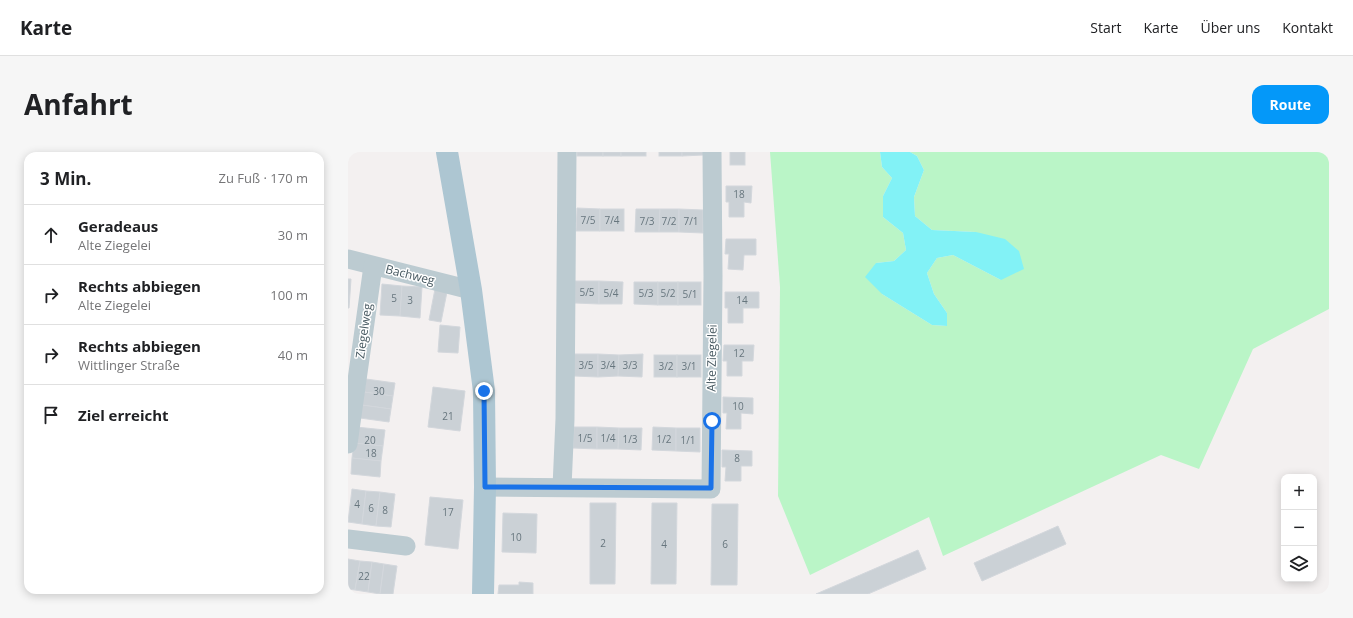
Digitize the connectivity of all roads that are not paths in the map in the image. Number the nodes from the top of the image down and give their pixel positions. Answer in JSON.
{"nodes":[{"id":1,"x":447,"y":152,"type":"edge"},
{"id":2,"x":567,"y":152,"type":"edge"},
{"id":3,"x":712,"y":152,"type":"edge"},
{"id":4,"x":348,"y":259,"type":"edge"},
{"id":5,"x":373,"y":266,"type":"junction"},
{"id":6,"x":472,"y":290,"type":"junction"},
{"id":7,"x":348,"y":444,"type":"edge"},
{"id":8,"x":485,"y":487,"type":"junction"},
{"id":9,"x":562,"y":487,"type":"junction"},
{"id":10,"x":348,"y":539,"type":"edge"},
{"id":11,"x":406,"y":546,"type":"dead end"},
{"id":12,"x":483,"y":594,"type":"edge"}],
"edges":[{"from":1,"to":6,"type":"main road"},
{"from":2,"to":9,"type":"street"},
{"from":3,"to":9,"type":"street","name":"Alte Ziegelei"},
{"from":4,"to":5,"type":"street","name":"Bachweg"},
{"from":5,"to":6,"type":"street","name":"Bachweg"},
{"from":5,"to":7,"type":"street","name":"Ziegelweg"},
{"from":6,"to":8,"type":"main road"},
{"from":8,"to":9,"type":"street","name":"Alte Ziegelei"},
{"from":8,"to":12,"type":"main road"},
{"from":10,"to":11,"type":"street"}]}
